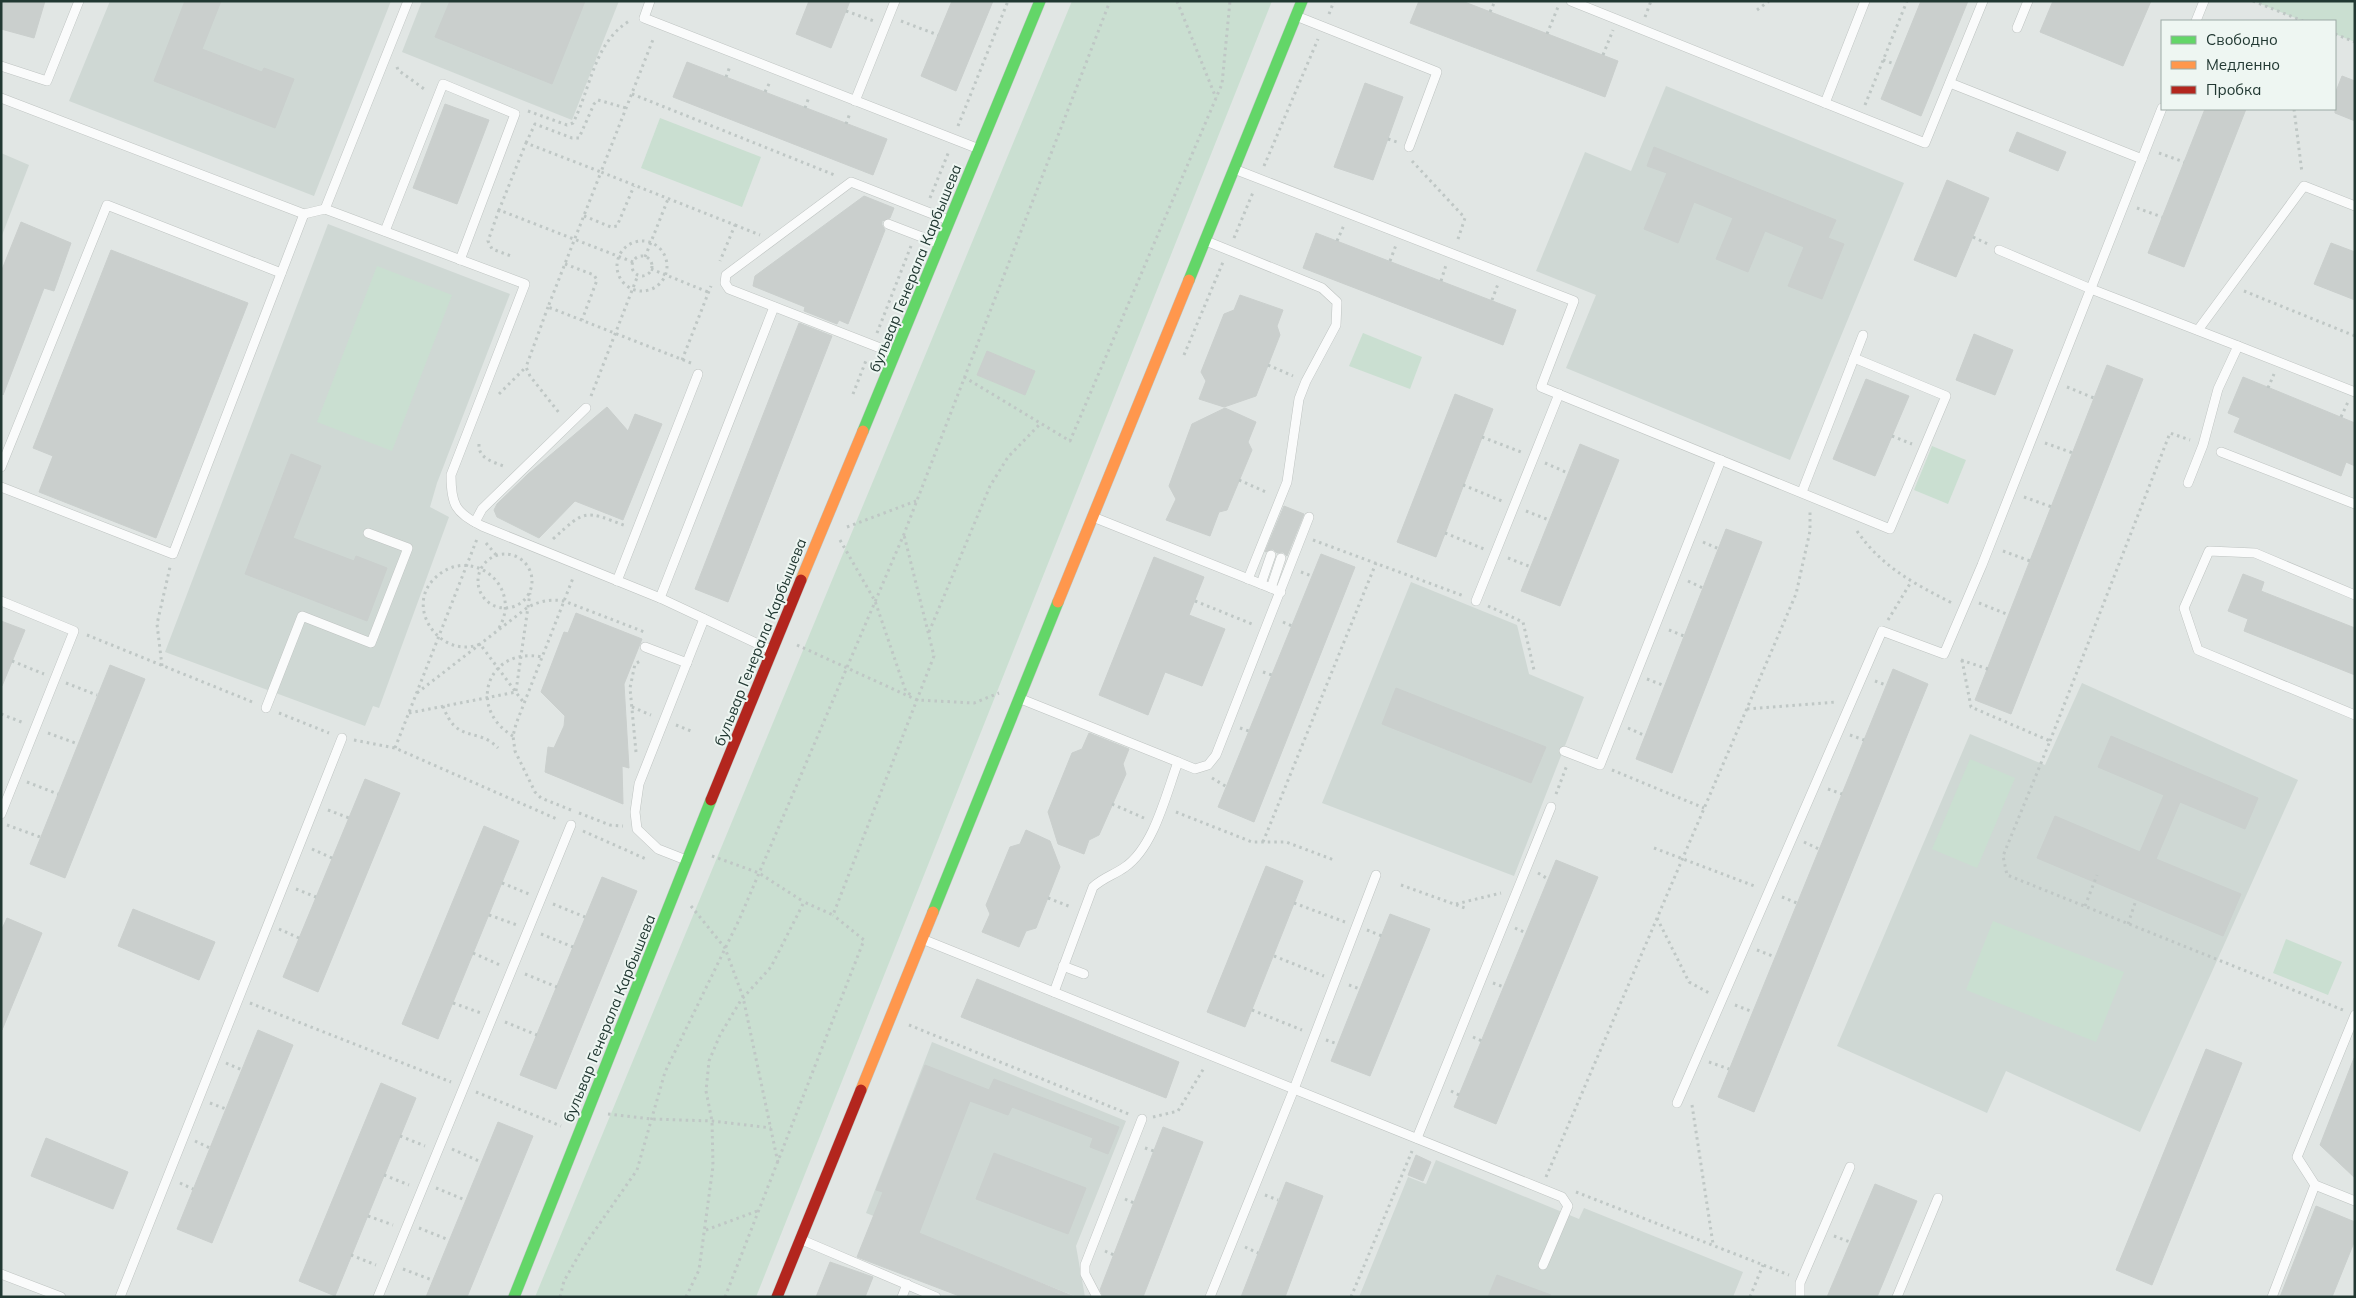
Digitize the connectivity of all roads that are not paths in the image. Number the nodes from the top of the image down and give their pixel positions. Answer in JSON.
{"nodes":[{"id":1,"x":79,"y":1,"type":"edge"},
{"id":2,"x":408,"y":1,"type":"edge"},
{"id":3,"x":650,"y":1,"type":"edge"},
{"id":4,"x":895,"y":1,"type":"edge"},
{"id":5,"x":1040,"y":1,"type":"edge"},
{"id":6,"x":1302,"y":1,"type":"edge"},
{"id":7,"x":1571,"y":1,"type":"edge"},
{"id":8,"x":1865,"y":1,"type":"edge"},
{"id":9,"x":1983,"y":1,"type":"edge"},
{"id":10,"x":2028,"y":1,"type":"edge"},
{"id":11,"x":2204,"y":1,"type":"edge"},
{"id":12,"x":1296,"y":16,"type":"junction"},
{"id":13,"x":2196,"y":20,"type":"edge"},
{"id":14,"x":2017,"y":28,"type":"dead end"},
{"id":15,"x":1,"y":66,"type":"edge"},
{"id":16,"x":1950,"y":83,"type":"junction"},
{"id":17,"x":1,"y":98,"type":"edge"},
{"id":18,"x":855,"y":100,"type":"junction"},
{"id":19,"x":1825,"y":103,"type":"junction"},
{"id":20,"x":2161,"y":110,"type":"edge"},
{"id":21,"x":1409,"y":147,"type":"road end"},
{"id":22,"x":980,"y":149,"type":"junction"},
{"id":23,"x":2142,"y":159,"type":"junction"},
{"id":24,"x":1234,"y":168,"type":"junction"},
{"id":25,"x":2355,"y":206,"type":"edge"},
{"id":26,"x":325,"y":208,"type":"junction"},
{"id":27,"x":304,"y":214,"type":"junction"},
{"id":28,"x":950,"y":221,"type":"junction"},
{"id":29,"x":888,"y":224,"type":"dead end"},
{"id":30,"x":386,"y":231,"type":"junction"},
{"id":31,"x":1205,"y":240,"type":"junction"},
{"id":32,"x":940,"y":244,"type":"junction"},
{"id":33,"x":1999,"y":250,"type":"dead end"},
{"id":34,"x":460,"y":260,"type":"junction"},
{"id":35,"x":281,"y":273,"type":"junction"},
{"id":36,"x":2091,"y":289,"type":"junction"},
{"id":37,"x":774,"y":307,"type":"junction"},
{"id":38,"x":2198,"y":330,"type":"junction"},
{"id":39,"x":1863,"y":335,"type":"dead end"},
{"id":40,"x":2238,"y":346,"type":"junction"},
{"id":41,"x":896,"y":354,"type":"junction"},
{"id":42,"x":1854,"y":358,"type":"junction"},
{"id":43,"x":698,"y":374,"type":"dead end"},
{"id":44,"x":2355,"y":392,"type":"edge"},
{"id":45,"x":1559,"y":394,"type":"junction"},
{"id":46,"x":586,"y":408,"type":"road end"},
{"id":47,"x":2221,"y":452,"type":"dead end"},
{"id":48,"x":1721,"y":460,"type":"junction"},
{"id":49,"x":1,"y":467,"type":"edge"},
{"id":50,"x":2188,"y":483,"type":"dead end"},
{"id":51,"x":1,"y":487,"type":"edge"},
{"id":52,"x":1805,"y":494,"type":"junction"},
{"id":53,"x":2355,"y":504,"type":"edge"},
{"id":54,"x":1093,"y":517,"type":"junction"},
{"id":55,"x":1310,"y":517,"type":"dead end"},
{"id":56,"x":474,"y":522,"type":"junction"},
{"id":57,"x":368,"y":533,"type":"dead end"},
{"id":58,"x":1271,"y":554,"type":"dead end"},
{"id":59,"x":1281,"y":558,"type":"dead end"},
{"id":60,"x":1248,"y":579,"type":"junction"},
{"id":61,"x":617,"y":580,"type":"junction"},
{"id":62,"x":1261,"y":584,"type":"junction"},
{"id":63,"x":1271,"y":588,"type":"junction"},
{"id":64,"x":1281,"y":592,"type":"junction"},
{"id":65,"x":2355,"y":595,"type":"edge"},
{"id":66,"x":660,"y":598,"type":"junction"},
{"id":67,"x":1476,"y":600,"type":"road end"},
{"id":68,"x":1,"y":601,"type":"edge"},
{"id":69,"x":704,"y":619,"type":"junction"},
{"id":70,"x":646,"y":647,"type":"dead end"},
{"id":71,"x":773,"y":651,"type":"junction"},
{"id":72,"x":687,"y":663,"type":"junction"},
{"id":73,"x":1020,"y":699,"type":"junction"},
{"id":74,"x":266,"y":708,"type":"road end"},
{"id":75,"x":2355,"y":715,"type":"edge"},
{"id":76,"x":342,"y":738,"type":"road end"},
{"id":77,"x":1568,"y":752,"type":"road end"},
{"id":78,"x":1178,"y":762,"type":"junction"},
{"id":79,"x":1551,"y":807,"type":"road end"},
{"id":80,"x":1,"y":814,"type":"edge"},
{"id":81,"x":571,"y":825,"type":"road end"},
{"id":82,"x":688,"y":861,"type":"junction"},
{"id":83,"x":1376,"y":875,"type":"dead end"},
{"id":84,"x":922,"y":939,"type":"junction"},
{"id":85,"x":1063,"y":966,"type":"junction"},
{"id":86,"x":1084,"y":974,"type":"dead end"},
{"id":87,"x":1054,"y":992,"type":"junction"},
{"id":88,"x":2355,"y":1015,"type":"edge"},
{"id":89,"x":1294,"y":1089,"type":"junction"},
{"id":90,"x":1677,"y":1103,"type":"dead end"},
{"id":91,"x":1142,"y":1119,"type":"road end"},
{"id":92,"x":1417,"y":1138,"type":"junction"},
{"id":93,"x":1850,"y":1167,"type":"dead end"},
{"id":94,"x":2316,"y":1185,"type":"junction"},
{"id":95,"x":1938,"y":1198,"type":"dead end"},
{"id":96,"x":2355,"y":1201,"type":"edge"},
{"id":97,"x":799,"y":1239,"type":"junction"},
{"id":98,"x":1543,"y":1265,"type":"dead end"},
{"id":99,"x":1,"y":1274,"type":"edge"},
{"id":100,"x":907,"y":1284,"type":"junction"},
{"id":101,"x":61,"y":1297,"type":"edge"},
{"id":102,"x":120,"y":1297,"type":"edge"},
{"id":103,"x":378,"y":1297,"type":"edge"},
{"id":104,"x":514,"y":1297,"type":"edge"},
{"id":105,"x":776,"y":1297,"type":"edge"},
{"id":106,"x":902,"y":1297,"type":"edge"},
{"id":107,"x":936,"y":1297,"type":"edge"},
{"id":108,"x":1096,"y":1297,"type":"edge"},
{"id":109,"x":1210,"y":1297,"type":"edge"},
{"id":110,"x":1800,"y":1297,"type":"edge"},
{"id":111,"x":1897,"y":1297,"type":"edge"},
{"id":112,"x":2272,"y":1297,"type":"edge"}],
"edges":[{"from":1,"to":15,"type":"lane"},
{"from":2,"to":26,"type":"lane"},
{"from":3,"to":18,"type":"lane"},
{"from":4,"to":18,"type":"lane"},
{"from":5,"to":22,"type":"street","name":"бульвар Генерала Карбышева"},
{"from":6,"to":12,"type":"street"},
{"from":7,"to":19,"type":"lane"},
{"from":8,"to":19,"type":"lane"},
{"from":9,"to":16,"type":"lane"},
{"from":10,"to":14,"type":"lane"},
{"from":11,"to":13,"type":"lane"},
{"from":12,"to":21,"type":"lane"},
{"from":12,"to":24,"type":"street"},
{"from":16,"to":19,"type":"lane"},
{"from":16,"to":23,"type":"lane"},
{"from":17,"to":27,"type":"lane"},
{"from":18,"to":22,"type":"lane"},
{"from":20,"to":23,"type":"lane"},
{"from":22,"to":28,"type":"street","name":"бульвар Генерала Карбышева"},
{"from":23,"to":36,"type":"lane"},
{"from":24,"to":31,"type":"street"},
{"from":24,"to":45,"type":"lane"},
{"from":25,"to":38,"type":"lane"},
{"from":26,"to":27,"type":"lane"},
{"from":26,"to":30,"type":"lane"},
{"from":27,"to":35,"type":"lane"},
{"from":28,"to":32,"type":"street","name":"бульвар Генерала Карбышева"},
{"from":28,"to":37,"type":"lane"},
{"from":29,"to":32,"type":"lane"},
{"from":30,"to":34,"type":"lane"},
{"from":30,"to":34,"type":"lane"},
{"from":31,"to":54,"type":"street"},
{"from":31,"to":60,"type":"lane"},
{"from":32,"to":41,"type":"street","name":"бульвар Генерала Карбышева"},
{"from":33,"to":36,"type":"lane"},
{"from":34,"to":56,"type":"lane"},
{"from":35,"to":49,"type":"lane"},
{"from":35,"to":51,"type":"lane"},
{"from":36,"to":38,"type":"lane"},
{"from":36,"to":90,"type":"lane"},
{"from":37,"to":41,"type":"lane"},
{"from":37,"to":66,"type":"lane"},
{"from":38,"to":40,"type":"lane"},
{"from":39,"to":42,"type":"lane"},
{"from":40,"to":44,"type":"lane"},
{"from":40,"to":50,"type":"lane"},
{"from":41,"to":71,"type":"street","name":"бульвар Генерала Карбышева"},
{"from":42,"to":52,"type":"lane"},
{"from":42,"to":52,"type":"lane"},
{"from":43,"to":61,"type":"lane"},
{"from":45,"to":48,"type":"lane"},
{"from":45,"to":67,"type":"lane"},
{"from":46,"to":56,"type":"lane"},
{"from":47,"to":53,"type":"lane"},
{"from":48,"to":52,"type":"lane"},
{"from":48,"to":77,"type":"lane"},
{"from":54,"to":60,"type":"lane"},
{"from":54,"to":73,"type":"street"},
{"from":55,"to":64,"type":"lane"},
{"from":56,"to":61,"type":"lane"},
{"from":57,"to":74,"type":"lane"},
{"from":58,"to":62,"type":"lane"},
{"from":59,"to":63,"type":"lane"},
{"from":60,"to":62,"type":"lane"},
{"from":61,"to":66,"type":"lane"},
{"from":62,"to":63,"type":"lane"},
{"from":63,"to":64,"type":"lane"},
{"from":64,"to":78,"type":"lane"},
{"from":65,"to":75,"type":"lane"},
{"from":66,"to":69,"type":"lane"},
{"from":68,"to":80,"type":"lane"},
{"from":69,"to":71,"type":"lane"},
{"from":69,"to":72,"type":"lane"},
{"from":70,"to":72,"type":"lane"},
{"from":71,"to":82,"type":"street","name":"бульвар Генерала Карбышева"},
{"from":72,"to":82,"type":"lane"},
{"from":73,"to":78,"type":"lane"},
{"from":73,"to":84,"type":"street"},
{"from":76,"to":102,"type":"lane"},
{"from":78,"to":85,"type":"lane"},
{"from":79,"to":92,"type":"lane"},
{"from":81,"to":103,"type":"lane"},
{"from":82,"to":104,"type":"street","name":"бульвар Генерала Карбышева"},
{"from":83,"to":89,"type":"lane"},
{"from":84,"to":87,"type":"lane"},
{"from":84,"to":97,"type":"street"},
{"from":85,"to":86,"type":"lane"},
{"from":85,"to":87,"type":"lane"},
{"from":87,"to":89,"type":"lane"},
{"from":88,"to":94,"type":"lane"},
{"from":89,"to":92,"type":"lane"},
{"from":89,"to":109,"type":"lane"},
{"from":91,"to":108,"type":"lane"},
{"from":92,"to":98,"type":"lane"},
{"from":93,"to":110,"type":"lane"},
{"from":94,"to":96,"type":"lane"},
{"from":94,"to":112,"type":"lane"},
{"from":95,"to":111,"type":"lane"},
{"from":97,"to":100,"type":"lane"},
{"from":97,"to":105,"type":"street"},
{"from":99,"to":101,"type":"lane"},
{"from":100,"to":106,"type":"lane"},
{"from":100,"to":107,"type":"lane"}]}
